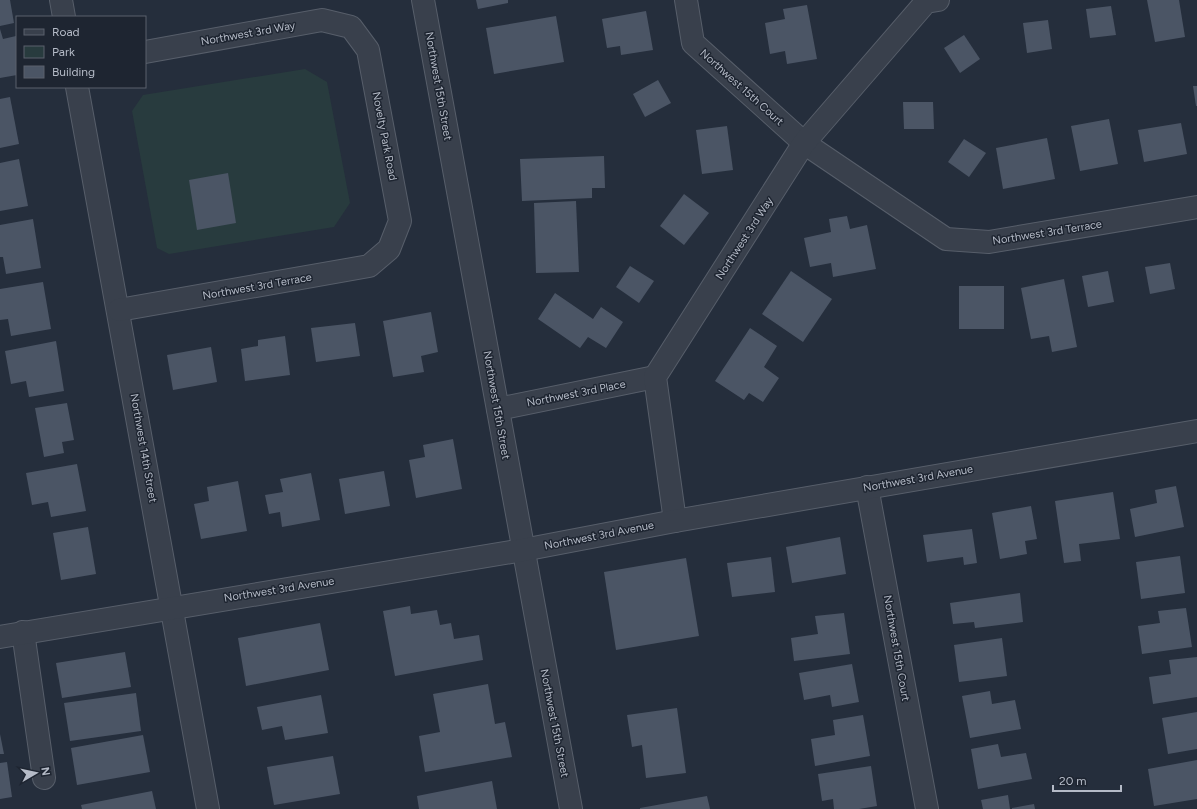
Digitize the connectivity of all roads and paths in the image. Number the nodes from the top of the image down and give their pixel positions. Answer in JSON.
{"nodes":[{"id":1,"x":61,"y":0,"type":"edge"},
{"id":2,"x":423,"y":0,"type":"edge"},
{"id":3,"x":686,"y":0,"type":"edge"},
{"id":4,"x":938,"y":0,"type":"edge"},
{"id":5,"x":64,"y":16,"type":"edge"},
{"id":6,"x":351,"y":27,"type":"joint"},
{"id":7,"x":146,"y":52,"type":"edge"},
{"id":8,"x":77,"y":88,"type":"edge"},
{"id":9,"x":804,"y":143,"type":"junction"},
{"id":10,"x":1197,"y":207,"type":"edge"},
{"id":11,"x":389,"y":249,"type":"joint"},
{"id":12,"x":119,"y":310,"type":"junction"},
{"id":13,"x":654,"y":377,"type":"junction"},
{"id":14,"x":498,"y":409,"type":"junction"},
{"id":15,"x":1197,"y":430,"type":"edge"},
{"id":16,"x":867,"y":487,"type":"junction"},
{"id":17,"x":674,"y":521,"type":"junction"},
{"id":18,"x":523,"y":550,"type":"junction"},
{"id":19,"x":172,"y":607,"type":"junction"},
{"id":20,"x":23,"y":632,"type":"junction"},
{"id":21,"x":0,"y":637,"type":"edge"},
{"id":22,"x":44,"y":778,"type":"dead end"},
{"id":23,"x":208,"y":809,"type":"edge"},
{"id":24,"x":571,"y":809,"type":"edge"},
{"id":25,"x":927,"y":809,"type":"edge"}],
"edges":[{"from":1,"to":5,"type":"street"},
{"from":2,"to":14,"type":"street","name":"Northwest 15th Street"},
{"from":3,"to":9,"type":"street","name":"Northwest 15th Court"},
{"from":4,"to":9,"type":"street","name":"Northwest 3rd Way"},
{"from":6,"to":7,"type":"street","name":"Northwest 3rd Way"},
{"from":6,"to":11,"type":"street","name":"Novelty Park Road"},
{"from":8,"to":12,"type":"street","name":"Northwest 14th Street"},
{"from":9,"to":10,"type":"street","name":"Northwest 3rd Terrace"},
{"from":9,"to":13,"type":"street","name":"Northwest 3rd Way"},
{"from":11,"to":12,"type":"street","name":"Northwest 3rd Terrace"},
{"from":12,"to":19,"type":"street","name":"Northwest 14th Street"},
{"from":13,"to":14,"type":"street","name":"Northwest 3rd Place"},
{"from":13,"to":17,"type":"street"},
{"from":14,"to":18,"type":"street","name":"Northwest 15th Street"},
{"from":15,"to":16,"type":"street","name":"Northwest 3rd Avenue"},
{"from":16,"to":17,"type":"street","name":"Northwest 3rd Avenue"},
{"from":16,"to":25,"type":"street","name":"Northwest 15th Court"},
{"from":17,"to":18,"type":"street","name":"Northwest 3rd Avenue"},
{"from":18,"to":19,"type":"street","name":"Northwest 3rd Avenue"},
{"from":18,"to":24,"type":"street","name":"Northwest 15th Street"},
{"from":19,"to":20,"type":"street","name":"Northwest 3rd Avenue"},
{"from":19,"to":23,"type":"street","name":"Northwest 14th Street"},
{"from":20,"to":21,"type":"street","name":"Northwest 3rd Avenue"},
{"from":20,"to":22,"type":"street"}]}
